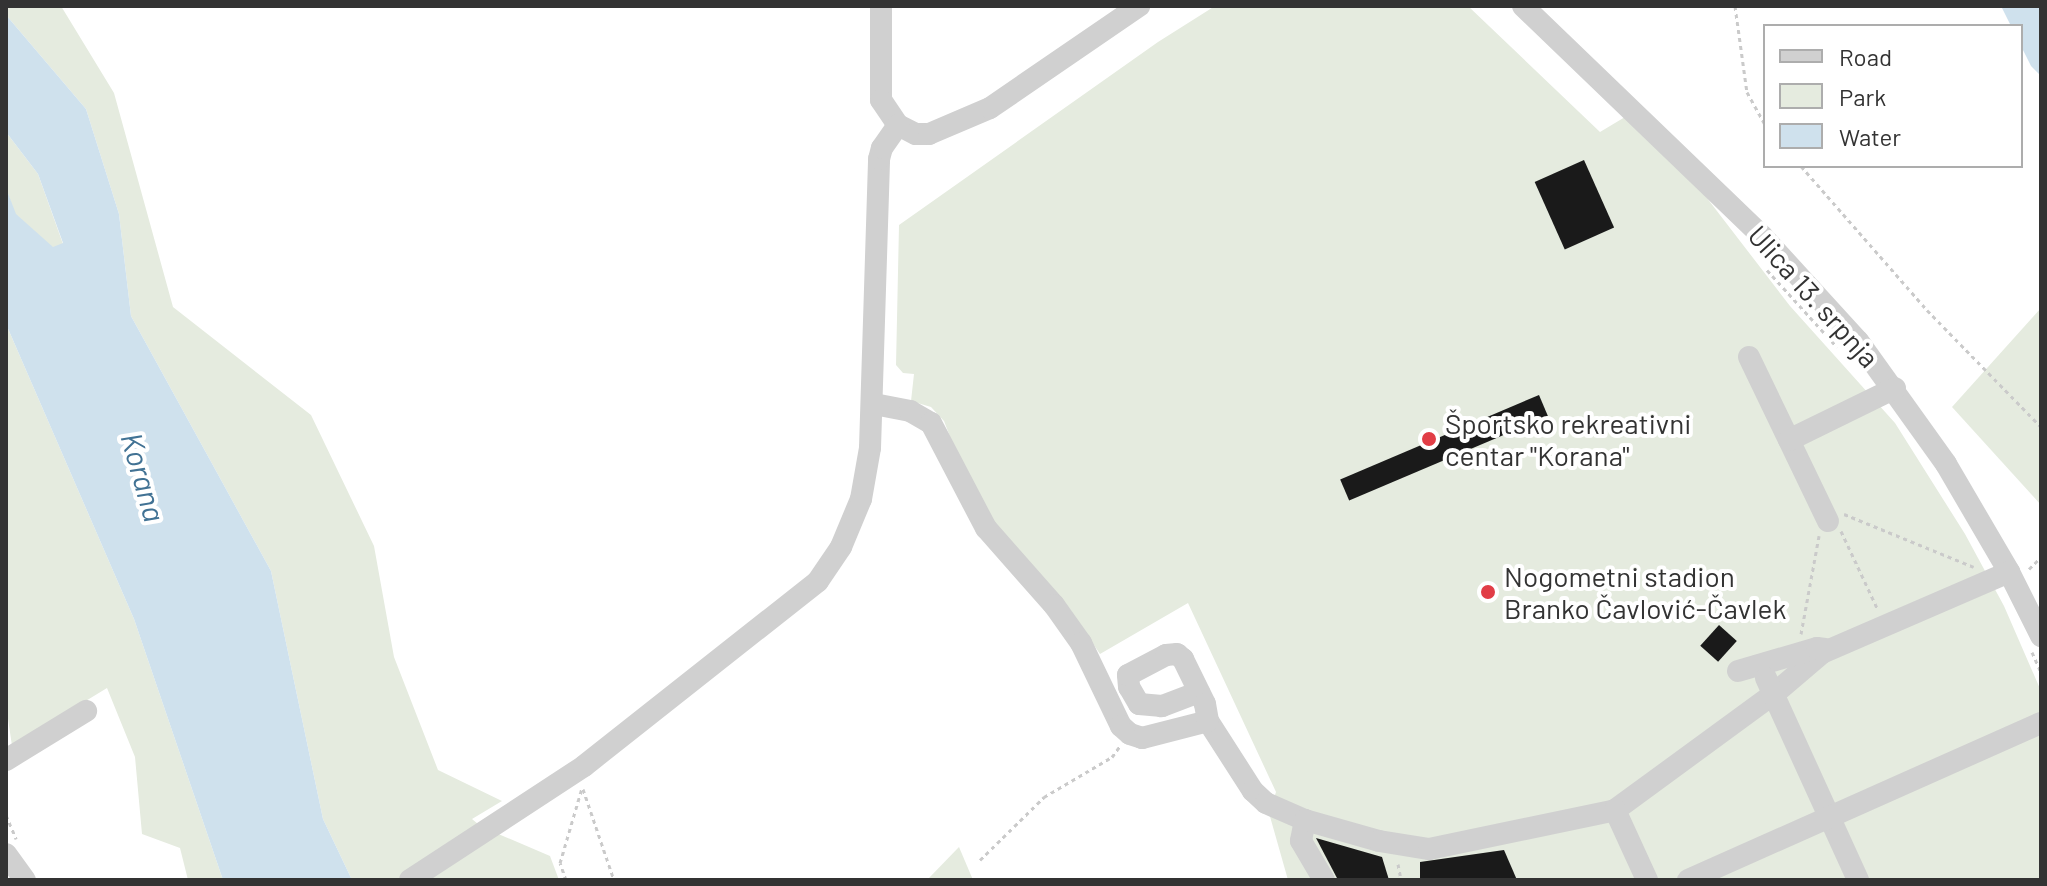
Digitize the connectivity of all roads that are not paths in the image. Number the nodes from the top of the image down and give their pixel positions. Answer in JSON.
{"nodes":[{"id":1,"x":881,"y":6,"type":"edge"},
{"id":2,"x":1139,"y":6,"type":"edge"},
{"id":3,"x":1523,"y":6,"type":"edge"},
{"id":4,"x":898,"y":125,"type":"junction"},
{"id":5,"x":1749,"y":357,"type":"dead end"},
{"id":6,"x":1895,"y":388,"type":"junction"},
{"id":7,"x":874,"y":404,"type":"junction"},
{"id":8,"x":1789,"y":440,"type":"junction"},
{"id":9,"x":1831,"y":520,"type":"road end"},
{"id":10,"x":2009,"y":572,"type":"junction"},
{"id":11,"x":2041,"y":636,"type":"edge"},
{"id":12,"x":1830,"y":649,"type":"junction"},
{"id":13,"x":1738,"y":671,"type":"dead end"},
{"id":14,"x":1771,"y":685,"type":"junction"},
{"id":15,"x":1199,"y":692,"type":"dead end"},
{"id":16,"x":86,"y":711,"type":"dead end"},
{"id":17,"x":1208,"y":721,"type":"junction"},
{"id":18,"x":2041,"y":723,"type":"edge"},
{"id":19,"x":6,"y":760,"type":"edge"},
{"id":20,"x":1615,"y":810,"type":"junction"},
{"id":21,"x":1830,"y":817,"type":"junction"},
{"id":22,"x":1305,"y":820,"type":"junction"},
{"id":23,"x":6,"y":854,"type":"edge"},
{"id":24,"x":25,"y":880,"type":"edge"},
{"id":25,"x":410,"y":880,"type":"edge"},
{"id":26,"x":1324,"y":880,"type":"edge"},
{"id":27,"x":1647,"y":880,"type":"edge"},
{"id":28,"x":1688,"y":880,"type":"edge"},
{"id":29,"x":1858,"y":880,"type":"edge"}],
"edges":[{"from":1,"to":4,"type":"street"},
{"from":2,"to":4,"type":"street"},
{"from":3,"to":6,"type":"street","name":"Ulica 13. srpnja"},
{"from":4,"to":7,"type":"street"},
{"from":5,"to":8,"type":"street"},
{"from":6,"to":8,"type":"street"},
{"from":6,"to":10,"type":"street","name":"Ulica 13. srpnja"},
{"from":7,"to":17,"type":"street"},
{"from":7,"to":25,"type":"street"},
{"from":8,"to":9,"type":"street"},
{"from":10,"to":11,"type":"street","name":"Ulica 13. srpnja"},
{"from":10,"to":12,"type":"street"},
{"from":12,"to":13,"type":"street"},
{"from":12,"to":14,"type":"street"},
{"from":14,"to":20,"type":"street"},
{"from":14,"to":21,"type":"street"},
{"from":15,"to":17,"type":"street"},
{"from":16,"to":19,"type":"street"},
{"from":17,"to":22,"type":"street"},
{"from":18,"to":21,"type":"street"},
{"from":20,"to":22,"type":"street"},
{"from":20,"to":27,"type":"street"},
{"from":21,"to":28,"type":"street"},
{"from":21,"to":29,"type":"street"},
{"from":22,"to":26,"type":"street"},
{"from":23,"to":24,"type":"street"}]}
